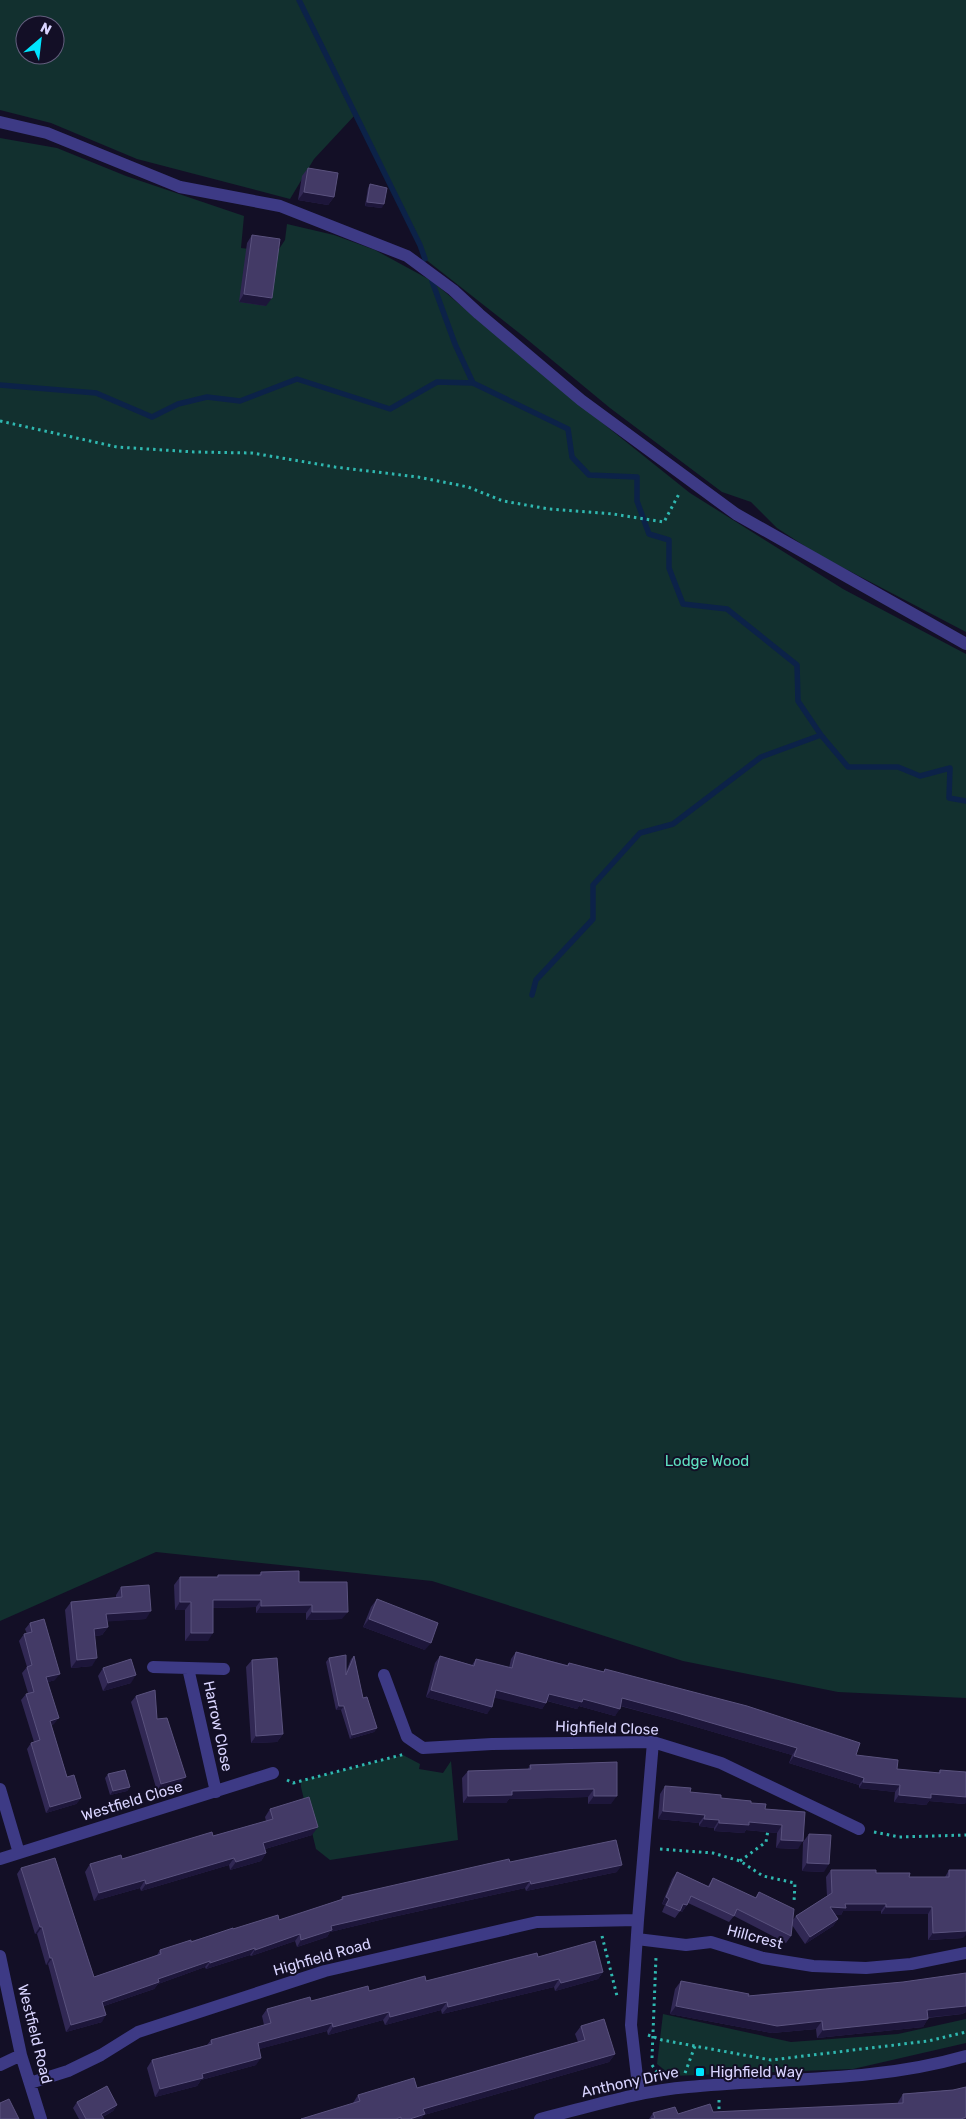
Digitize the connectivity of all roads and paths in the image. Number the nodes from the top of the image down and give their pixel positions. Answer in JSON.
{"nodes":[{"id":1,"x":0,"y":122,"type":"edge"},
{"id":2,"x":0,"y":421,"type":"edge"},
{"id":3,"x":690,"y":480,"type":"junction"},
{"id":4,"x":966,"y":644,"type":"edge"},
{"id":5,"x":153,"y":1667,"type":"dead end"},
{"id":6,"x":188,"y":1668,"type":"junction"},
{"id":7,"x":224,"y":1669,"type":"dead end"},
{"id":8,"x":384,"y":1675,"type":"dead end"},
{"id":9,"x":653,"y":1742,"type":"junction"},
{"id":10,"x":416,"y":1745,"type":"junction"},
{"id":11,"x":272,"y":1773,"type":"joint"},
{"id":12,"x":0,"y":1788,"type":"edge"},
{"id":13,"x":216,"y":1792,"type":"junction"},
{"id":14,"x":769,"y":1823,"type":"edge"},
{"id":15,"x":859,"y":1829,"type":"joint"},
{"id":16,"x":966,"y":1835,"type":"edge"},
{"id":17,"x":644,"y":1848,"type":"junction"},
{"id":18,"x":19,"y":1853,"type":"junction"},
{"id":19,"x":0,"y":1859,"type":"edge"},
{"id":20,"x":740,"y":1861,"type":"junction"},
{"id":21,"x":794,"y":1902,"type":"dead end"},
{"id":22,"x":638,"y":1920,"type":"junction"},
{"id":23,"x":599,"y":1921,"type":"junction"},
{"id":24,"x":637,"y":1939,"type":"junction"},
{"id":25,"x":657,"y":1942,"type":"junction"},
{"id":26,"x":966,"y":1952,"type":"edge"},
{"id":27,"x":0,"y":1956,"type":"edge"},
{"id":28,"x":632,"y":2010,"type":"junction"},
{"id":29,"x":966,"y":2032,"type":"edge"},
{"id":30,"x":645,"y":2034,"type":"dead end"},
{"id":31,"x":653,"y":2037,"type":"junction"},
{"id":32,"x":695,"y":2046,"type":"junction"},
{"id":33,"x":21,"y":2055,"type":"junction"},
{"id":34,"x":966,"y":2056,"type":"edge"},
{"id":35,"x":0,"y":2065,"type":"edge"},
{"id":36,"x":665,"y":2073,"type":"dead end"},
{"id":37,"x":682,"y":2074,"type":"dead end"},
{"id":38,"x":30,"y":2084,"type":"junction"},
{"id":39,"x":639,"y":2094,"type":"junction"},
{"id":40,"x":41,"y":2119,"type":"edge"},
{"id":41,"x":540,"y":2119,"type":"edge"}],
"edges":[{"from":1,"to":3,"type":"street"},
{"from":2,"to":3,"type":"path"},
{"from":3,"to":4,"type":"street"},
{"from":5,"to":6,"type":"street","name":"Harrow Close"},
{"from":6,"to":7,"type":"street","name":"Harrow Close"},
{"from":6,"to":13,"type":"street","name":"Harrow Close"},
{"from":8,"to":10,"type":"street"},
{"from":9,"to":10,"type":"street","name":"Highfield Close"},
{"from":9,"to":15,"type":"street","name":"Highfield Close"},
{"from":9,"to":17,"type":"street"},
{"from":10,"to":11,"type":"path"},
{"from":11,"to":13,"type":"street","name":"Westfield Close"},
{"from":12,"to":18,"type":"street"},
{"from":13,"to":18,"type":"street","name":"Westfield Close"},
{"from":14,"to":20,"type":"path"},
{"from":15,"to":16,"type":"path"},
{"from":17,"to":20,"type":"path"},
{"from":17,"to":22,"type":"street"},
{"from":18,"to":19,"type":"street","name":"Westfield Close"},
{"from":20,"to":21,"type":"path"},
{"from":22,"to":23,"type":"street","name":"Highfield Road"},
{"from":22,"to":24,"type":"street"},
{"from":23,"to":28,"type":"path"},
{"from":23,"to":38,"type":"street","name":"Highfield Road"},
{"from":24,"to":25,"type":"street","name":"Hillcrest"},
{"from":24,"to":28,"type":"street"},
{"from":25,"to":26,"type":"street","name":"Hillcrest"},
{"from":25,"to":31,"type":"path"},
{"from":27,"to":33,"type":"street","name":"Westfield Road"},
{"from":28,"to":39,"type":"street"},
{"from":29,"to":32,"type":"path"},
{"from":30,"to":31,"type":"path"},
{"from":31,"to":32,"type":"path"},
{"from":31,"to":36,"type":"path"},
{"from":32,"to":37,"type":"path"},
{"from":33,"to":35,"type":"street"},
{"from":33,"to":38,"type":"street","name":"Westfield Road"},
{"from":34,"to":39,"type":"street","name":"Anthony Drive"},
{"from":38,"to":40,"type":"street","name":"Westfield Road"},
{"from":39,"to":41,"type":"street","name":"Anthony Drive"}]}
